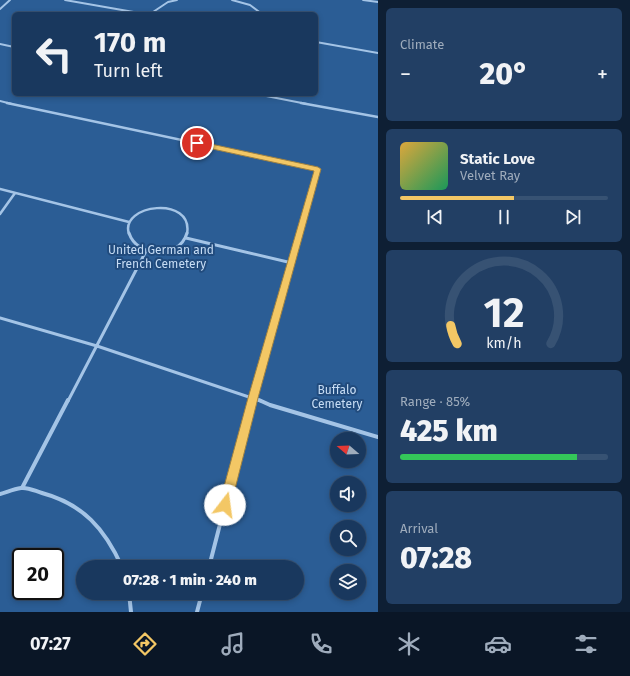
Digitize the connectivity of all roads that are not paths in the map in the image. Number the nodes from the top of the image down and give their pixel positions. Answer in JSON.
{"nodes":[{"id":1,"x":10,"y":0,"type":"edge"},
{"id":2,"x":65,"y":0,"type":"edge"},
{"id":3,"x":177,"y":0,"type":"edge"},
{"id":4,"x":232,"y":0,"type":"edge"},
{"id":5,"x":363,"y":0,"type":"edge"},
{"id":6,"x":378,"y":2,"type":"edge"},
{"id":7,"x":0,"y":9,"type":"edge"},
{"id":8,"x":134,"y":12,"type":"edge"},
{"id":9,"x":153,"y":12,"type":"edge"},
{"id":10,"x":259,"y":12,"type":"edge"},
{"id":11,"x":318,"y":42,"type":"edge"},
{"id":12,"x":0,"y":44,"type":"edge"},
{"id":13,"x":12,"y":47,"type":"edge"},
{"id":14,"x":378,"y":53,"type":"edge"},
{"id":15,"x":266,"y":96,"type":"edge"},
{"id":16,"x":0,"y":101,"type":"edge"},
{"id":17,"x":378,"y":118,"type":"edge"},
{"id":18,"x":0,"y":189,"type":"edge"},
{"id":19,"x":16,"y":193,"type":"junction"},
{"id":20,"x":0,"y":214,"type":"edge"},
{"id":21,"x":129,"y":222,"type":"junction"},
{"id":22,"x":186,"y":238,"type":"junction"},
{"id":23,"x":146,"y":251,"type":"junction"},
{"id":24,"x":292,"y":263,"type":"junction"},
{"id":25,"x":0,"y":318,"type":"edge"},
{"id":26,"x":97,"y":346,"type":"junction"},
{"id":27,"x":253,"y":398,"type":"junction"},
{"id":28,"x":378,"y":437,"type":"edge"},
{"id":29,"x":22,"y":488,"type":"junction"},
{"id":30,"x":0,"y":494,"type":"edge"},
{"id":31,"x":118,"y":560,"type":"edge"},
{"id":32,"x":211,"y":560,"type":"edge"},
{"id":33,"x":130,"y":600,"type":"edge"},
{"id":34,"x":200,"y":600,"type":"edge"},
{"id":35,"x":131,"y":612,"type":"edge"},
{"id":36,"x":197,"y":612,"type":"edge"}],
"edges":[{"from":1,"to":7,"type":"lane"},
{"from":2,"to":8,"type":"lane"},
{"from":3,"to":9,"type":"lane"},
{"from":4,"to":10,"type":"lane"},
{"from":5,"to":6,"type":"lane"},
{"from":11,"to":14,"type":"lane"},
{"from":12,"to":13,"type":"lane"},
{"from":15,"to":17,"type":"lane"},
{"from":16,"to":24,"type":"lane"},
{"from":18,"to":19,"type":"lane"},
{"from":19,"to":20,"type":"lane"},
{"from":19,"to":21,"type":"lane"},
{"from":21,"to":22,"type":"lane"},
{"from":21,"to":23,"type":"lane"},
{"from":22,"to":23,"type":"lane"},
{"from":22,"to":24,"type":"lane"},
{"from":23,"to":26,"type":"lane"},
{"from":24,"to":27,"type":"lane"},
{"from":25,"to":26,"type":"lane"},
{"from":26,"to":27,"type":"lane"},
{"from":26,"to":29,"type":"lane"},
{"from":27,"to":28,"type":"lane"},
{"from":27,"to":32,"type":"lane"},
{"from":29,"to":30,"type":"lane"},
{"from":29,"to":31,"type":"lane"},
{"from":33,"to":35,"type":"lane"},
{"from":34,"to":36,"type":"lane"}]}
